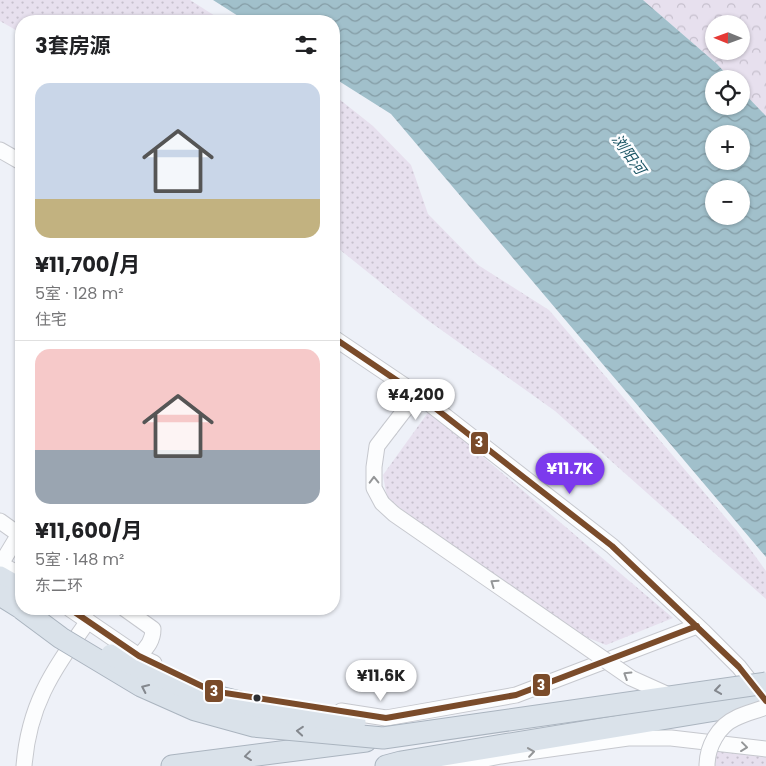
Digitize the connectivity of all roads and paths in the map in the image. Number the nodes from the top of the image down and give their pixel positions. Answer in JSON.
{"nodes":[{"id":1,"x":0,"y":150,"type":"edge"},
{"id":2,"x":15,"y":159,"type":"edge"},
{"id":3,"x":340,"y":342,"type":"edge"},
{"id":4,"x":417,"y":394,"type":"junction"},
{"id":5,"x":0,"y":521,"type":"edge"},
{"id":6,"x":15,"y":532,"type":"edge"},
{"id":7,"x":15,"y":543,"type":"edge"},
{"id":8,"x":0,"y":568,"type":"edge"},
{"id":9,"x":15,"y":573,"type":"edge"},
{"id":10,"x":15,"y":583,"type":"edge"},
{"id":11,"x":0,"y":594,"type":"edge"},
{"id":12,"x":15,"y":604,"type":"edge"},
{"id":13,"x":31,"y":615,"type":"edge"},
{"id":14,"x":54,"y":615,"type":"edge"},
{"id":15,"x":78,"y":615,"type":"edge"},
{"id":16,"x":133,"y":615,"type":"edge"},
{"id":17,"x":88,"y":622,"type":"junction"},
{"id":18,"x":697,"y":626,"type":"junction"},
{"id":19,"x":139,"y":656,"type":"junction"},
{"id":20,"x":766,"y":683,"type":"edge"},
{"id":21,"x":671,"y":696,"type":"junction"},
{"id":22,"x":766,"y":704,"type":"edge"},
{"id":23,"x":594,"y":708,"type":"junction"},
{"id":24,"x":384,"y":738,"type":"junction"},
{"id":25,"x":766,"y":749,"type":"edge"},
{"id":26,"x":393,"y":764,"type":"edge"},
{"id":27,"x":24,"y":766,"type":"edge"},
{"id":28,"x":172,"y":766,"type":"edge"},
{"id":29,"x":372,"y":766,"type":"edge"},
{"id":30,"x":448,"y":766,"type":"edge"},
{"id":31,"x":706,"y":766,"type":"edge"}],
"edges":[{"from":1,"to":2,"type":"street"},
{"from":3,"to":4,"type":"street"},
{"from":4,"to":18,"type":"street"},
{"from":21,"to":4,"type":"street","one_way":true,"bridge":true},
{"from":5,"to":6,"type":"street"},
{"from":7,"to":8,"type":"street"},
{"from":8,"to":9,"type":"street"},
{"from":8,"to":10,"type":"highway"},
{"from":11,"to":12,"type":"highway"},
{"from":24,"to":13,"type":"highway","one_way":true,"bridge":true},
{"from":14,"to":23,"type":"highway","bridge":true},
{"from":15,"to":17,"type":"street"},
{"from":16,"to":19,"type":"street"},
{"from":17,"to":19,"type":"street"},
{"from":17,"to":27,"type":"street"},
{"from":18,"to":19,"type":"street"},
{"from":18,"to":22,"type":"street"},
{"from":20,"to":21,"type":"highway","one_way":true,"bridge":true},
{"from":21,"to":23,"type":"highway","bridge":true},
{"from":22,"to":26,"type":"highway"},
{"from":22,"to":31,"type":"street","bridge":true},
{"from":23,"to":24,"type":"highway","bridge":true},
{"from":24,"to":28,"type":"highway","one_way":true,"bridge":true},
{"from":30,"to":25,"type":"street","one_way":true},
{"from":26,"to":29,"type":"highway"}]}
